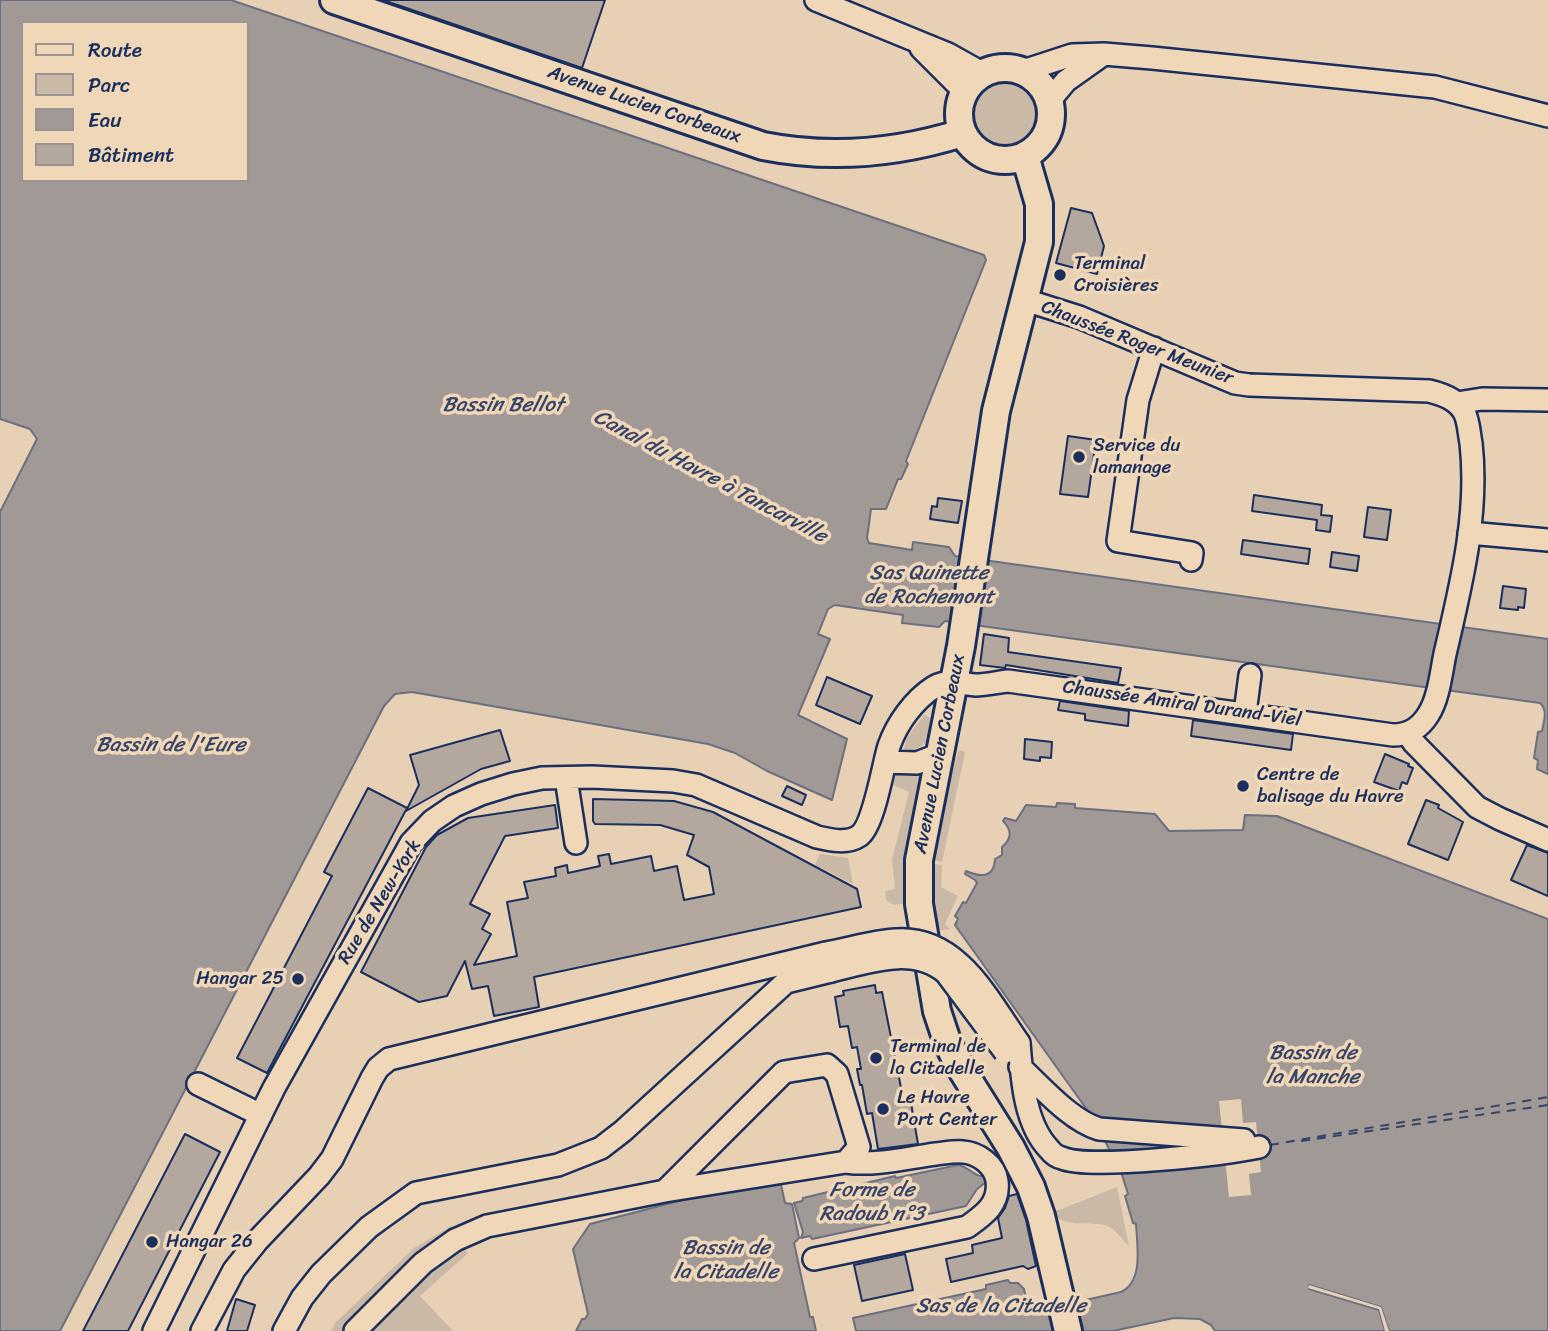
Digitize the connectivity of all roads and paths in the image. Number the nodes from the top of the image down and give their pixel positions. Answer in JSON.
{"nodes":[{"id":1,"x":334,"y":0,"type":"edge"},
{"id":2,"x":816,"y":0,"type":"edge"},
{"id":3,"x":1104,"y":54,"type":"junction"},
{"id":4,"x":1023,"y":71,"type":"junction"},
{"id":5,"x":973,"y":82,"type":"junction"},
{"id":6,"x":1050,"y":100,"type":"junction"},
{"id":7,"x":1548,"y":116,"type":"edge"},
{"id":8,"x":962,"y":132,"type":"junction"},
{"id":9,"x":1025,"y":156,"type":"junction"},
{"id":10,"x":1024,"y":300,"type":"junction"},
{"id":11,"x":1154,"y":348,"type":"junction"},
{"id":12,"x":1548,"y":400,"type":"edge"},
{"id":13,"x":1457,"y":403,"type":"junction"},
{"id":14,"x":1469,"y":533,"type":"junction"},
{"id":15,"x":1548,"y":540,"type":"edge"},
{"id":16,"x":1191,"y":560,"type":"dead end"},
{"id":17,"x":1250,"y":675,"type":"dead end"},
{"id":18,"x":955,"y":682,"type":"junction"},
{"id":19,"x":914,"y":706,"type":"junction"},
{"id":20,"x":1245,"y":713,"type":"junction"},
{"id":21,"x":947,"y":719,"type":"junction"},
{"id":22,"x":1408,"y":733,"type":"junction"},
{"id":23,"x":940,"y":754,"type":"junction"},
{"id":24,"x":885,"y":762,"type":"junction"},
{"id":25,"x":566,"y":778,"type":"junction"},
{"id":26,"x":1548,"y":840,"type":"edge"},
{"id":27,"x":576,"y":843,"type":"dead end"},
{"id":28,"x":828,"y":962,"type":"junction"},
{"id":29,"x":1021,"y":1068,"type":"junction"},
{"id":30,"x":198,"y":1084,"type":"dead end"},
{"id":31,"x":261,"y":1115,"type":"junction"},
{"id":32,"x":846,"y":1162,"type":"junction"},
{"id":33,"x":665,"y":1191,"type":"junction"},
{"id":34,"x":814,"y":1259,"type":"dead end"},
{"id":35,"x":216,"y":1308,"type":"junction"},
{"id":36,"x":154,"y":1331,"type":"edge"},
{"id":37,"x":202,"y":1331,"type":"edge"},
{"id":38,"x":211,"y":1331,"type":"edge"},
{"id":39,"x":284,"y":1331,"type":"edge"},
{"id":40,"x":355,"y":1331,"type":"edge"},
{"id":41,"x":1068,"y":1331,"type":"edge"}],
"edges":[{"from":1,"to":8,"type":"main road","name":"Avenue Lucien Corbeaux"},
{"from":2,"to":5,"type":"street"},
{"from":3,"to":4,"type":"street"},
{"from":3,"to":6,"type":"street"},
{"from":3,"to":7,"type":"street"},
{"from":4,"to":5,"type":"main road"},
{"from":4,"to":6,"type":"main road"},
{"from":5,"to":8,"type":"main road"},
{"from":6,"to":9,"type":"main road"},
{"from":8,"to":9,"type":"main road"},
{"from":9,"to":10,"type":"main road","name":"Avenue Lucien Corbeaux"},
{"from":10,"to":11,"type":"street","name":"Chaussée Roger Meunier"},
{"from":10,"to":18,"type":"main road","name":"Avenue Lucien Corbeaux"},
{"from":11,"to":13,"type":"street","name":"Chaussée Roger Meunier"},
{"from":11,"to":16,"type":"street"},
{"from":12,"to":13,"type":"street"},
{"from":13,"to":14,"type":"street"},
{"from":14,"to":15,"type":"street"},
{"from":14,"to":22,"type":"street"},
{"from":17,"to":20,"type":"street"},
{"from":18,"to":19,"type":"street","name":"Rue de New-York"},
{"from":18,"to":20,"type":"street","name":"Chaussée Amiral Durand-Viel"},
{"from":18,"to":21,"type":"main road","name":"Avenue Lucien Corbeaux"},
{"from":19,"to":21,"type":"street"},
{"from":19,"to":24,"type":"street","name":"Rue de New-York"},
{"from":20,"to":22,"type":"street","name":"Chaussée Amiral Durand-Viel"},
{"from":21,"to":23,"type":"main road","name":"Avenue Lucien Corbeaux"},
{"from":22,"to":26,"type":"street"},
{"from":23,"to":24,"type":"street"},
{"from":23,"to":41,"type":"main road","name":"Avenue Lucien Corbeaux"},
{"from":24,"to":25,"type":"street","name":"Rue de New-York"},
{"from":25,"to":27,"type":"street"},
{"from":25,"to":31,"type":"street","name":"Rue de New-York"},
{"from":28,"to":29,"type":"street","bridge":true},
{"from":28,"to":35,"type":"street"},
{"from":28,"to":39,"type":"street"},
{"from":29,"to":29,"type":"street"},
{"from":30,"to":31,"type":"street"},
{"from":31,"to":36,"type":"street","name":"Rue de New-York"},
{"from":32,"to":33,"type":"street"},
{"from":32,"to":33,"type":"street"},
{"from":32,"to":34,"type":"street"},
{"from":33,"to":40,"type":"street"},
{"from":35,"to":37,"type":"street"},
{"from":35,"to":38,"type":"street"}]}
